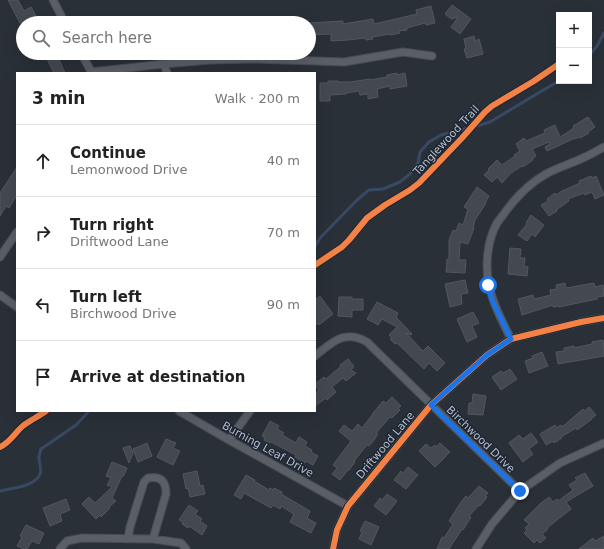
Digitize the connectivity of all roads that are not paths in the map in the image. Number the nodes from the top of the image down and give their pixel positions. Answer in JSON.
{"nodes":[{"id":1,"x":53,"y":0,"type":"edge"},
{"id":2,"x":61,"y":16,"type":"edge"},
{"id":3,"x":432,"y":56,"type":"dead end"},
{"id":4,"x":85,"y":60,"type":"edge"},
{"id":5,"x":210,"y":60,"type":"edge"},
{"id":6,"x":285,"y":60,"type":"edge"},
{"id":7,"x":164,"y":64,"type":"junction"},
{"id":8,"x":91,"y":72,"type":"edge"},
{"id":9,"x":100,"y":72,"type":"edge"},
{"id":10,"x":167,"y":72,"type":"edge"},
{"id":11,"x":604,"y":147,"type":"edge"},
{"id":12,"x":16,"y":233,"type":"edge"},
{"id":13,"x":0,"y":257,"type":"edge"},
{"id":14,"x":0,"y":295,"type":"edge"},
{"id":15,"x":16,"y":306,"type":"edge"},
{"id":16,"x":604,"y":318,"type":"edge"},
{"id":17,"x":511,"y":339,"type":"junction"},
{"id":18,"x":316,"y":355,"type":"edge"},
{"id":19,"x":431,"y":405,"type":"junction"},
{"id":20,"x":181,"y":412,"type":"edge"},
{"id":21,"x":249,"y":412,"type":"edge"},
{"id":22,"x":228,"y":440,"type":"junction"},
{"id":23,"x":604,"y":443,"type":"edge"},
{"id":24,"x":520,"y":491,"type":"junction"},
{"id":25,"x":348,"y":506,"type":"junction"},
{"id":26,"x":128,"y":538,"type":"junction"},
{"id":27,"x":153,"y":539,"type":"junction"},
{"id":28,"x":60,"y":549,"type":"edge"},
{"id":29,"x":186,"y":549,"type":"edge"},
{"id":30,"x":333,"y":549,"type":"edge"},
{"id":31,"x":476,"y":549,"type":"edge"}],
"edges":[{"from":1,"to":2,"type":"street"},
{"from":3,"to":6,"type":"street"},
{"from":4,"to":8,"type":"street"},
{"from":5,"to":7,"type":"street"},
{"from":7,"to":9,"type":"street"},
{"from":7,"to":10,"type":"street"},
{"from":11,"to":17,"type":"street"},
{"from":12,"to":13,"type":"street"},
{"from":14,"to":15,"type":"street"},
{"from":16,"to":17,"type":"street","name":"Driftwood Lane"},
{"from":17,"to":19,"type":"street","name":"Driftwood Lane"},
{"from":18,"to":19,"type":"street","name":"Birchwood Drive"},
{"from":19,"to":24,"type":"street","name":"Birchwood Drive"},
{"from":19,"to":25,"type":"street","name":"Driftwood Lane"},
{"from":20,"to":22,"type":"street","name":"Burning Leaf Drive"},
{"from":21,"to":22,"type":"street"},
{"from":22,"to":25,"type":"street","name":"Burning Leaf Drive"},
{"from":23,"to":24,"type":"street"},
{"from":24,"to":31,"type":"street"},
{"from":25,"to":30,"type":"street","name":"Driftwood Lane"},
{"from":26,"to":27,"type":"street"},
{"from":26,"to":27,"type":"street"},
{"from":26,"to":28,"type":"street"},
{"from":27,"to":29,"type":"street"}]}
